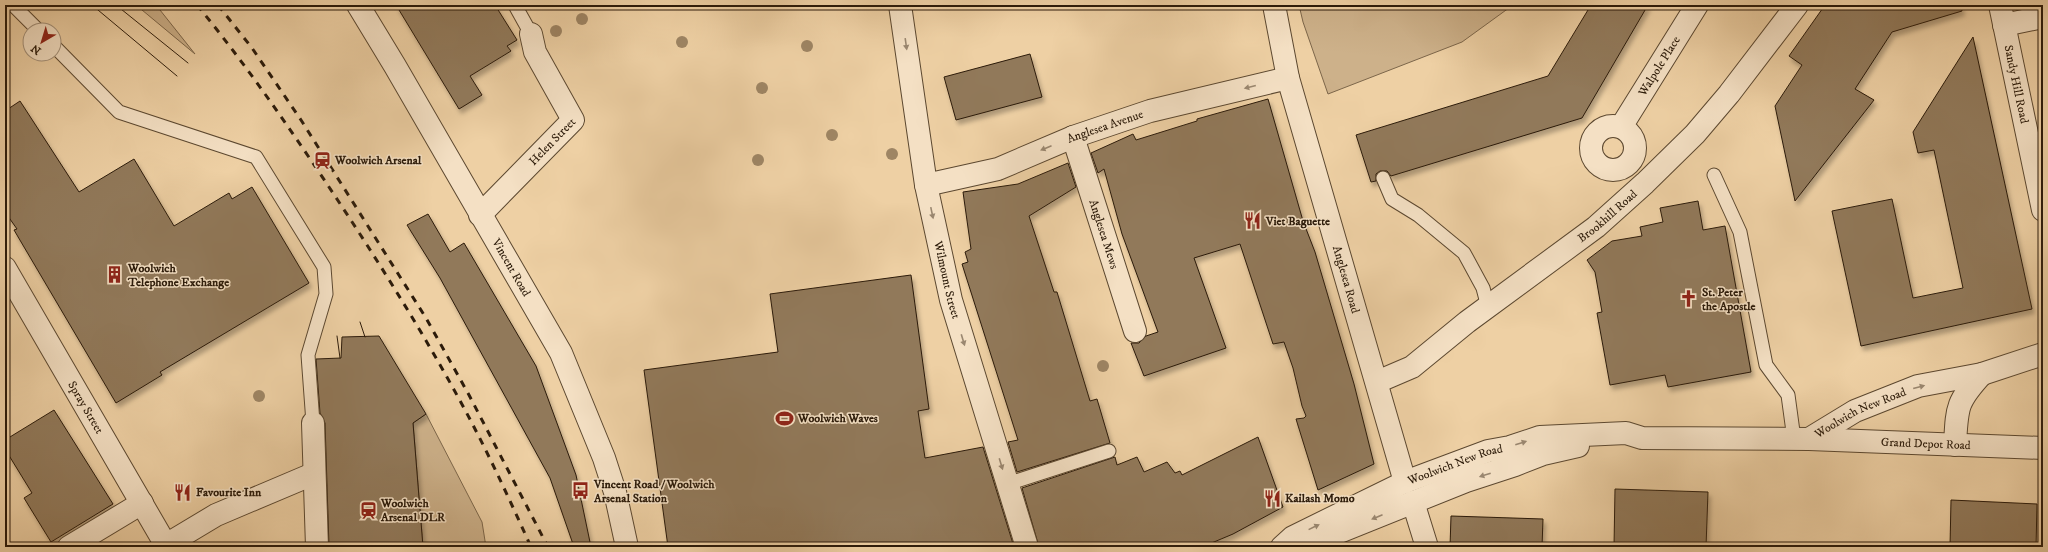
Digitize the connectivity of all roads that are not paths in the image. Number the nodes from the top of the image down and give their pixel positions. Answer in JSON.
{"nodes":[{"id":1,"x":13,"y":5,"type":"edge"},
{"id":2,"x":358,"y":5,"type":"edge"},
{"id":3,"x":900,"y":5,"type":"edge"},
{"id":4,"x":1274,"y":5,"type":"edge"},
{"id":5,"x":1697,"y":5,"type":"edge"},
{"id":6,"x":1797,"y":5,"type":"edge"},
{"id":7,"x":516,"y":7,"type":"dead end"},
{"id":8,"x":2002,"y":15,"type":"edge"},
{"id":9,"x":2043,"y":17,"type":"edge"},
{"id":10,"x":30,"y":22,"type":"edge"},
{"id":11,"x":531,"y":34,"type":"joint"},
{"id":12,"x":62,"y":54,"type":"edge"},
{"id":13,"x":1288,"y":78,"type":"junction"},
{"id":14,"x":1621,"y":127,"type":"junction"},
{"id":15,"x":1072,"y":137,"type":"junction"},
{"id":16,"x":1628,"y":166,"type":"junction"},
{"id":17,"x":1714,"y":175,"type":"dead end"},
{"id":18,"x":1382,"y":178,"type":"dead end"},
{"id":19,"x":1645,"y":184,"type":"junction"},
{"id":20,"x":926,"y":185,"type":"junction"},
{"id":21,"x":2043,"y":210,"type":"edge"},
{"id":22,"x":480,"y":215,"type":"junction"},
{"id":23,"x":5,"y":268,"type":"edge"},
{"id":24,"x":1488,"y":307,"type":"junction"},
{"id":25,"x":1135,"y":331,"type":"dead end"},
{"id":26,"x":2043,"y":354,"type":"edge"},
{"id":27,"x":1982,"y":374,"type":"junction"},
{"id":28,"x":1377,"y":382,"type":"junction"},
{"id":29,"x":313,"y":423,"type":"joint"},
{"id":30,"x":1802,"y":439,"type":"junction"},
{"id":31,"x":1955,"y":445,"type":"junction"},
{"id":32,"x":2043,"y":448,"type":"edge"},
{"id":33,"x":1109,"y":451,"type":"dead end"},
{"id":34,"x":313,"y":474,"type":"junction"},
{"id":35,"x":1007,"y":484,"type":"junction"},
{"id":36,"x":1409,"y":492,"type":"junction"},
{"id":37,"x":142,"y":503,"type":"junction"},
{"id":38,"x":167,"y":546,"type":"edge"},
{"id":39,"x":68,"y":547,"type":"edge"},
{"id":40,"x":316,"y":547,"type":"edge"},
{"id":41,"x":627,"y":547,"type":"edge"},
{"id":42,"x":1026,"y":547,"type":"edge"},
{"id":43,"x":1282,"y":547,"type":"edge"},
{"id":44,"x":1302,"y":547,"type":"edge"},
{"id":45,"x":1427,"y":547,"type":"edge"}],
"edges":[{"from":1,"to":10,"type":"lane"},
{"from":2,"to":22,"type":"street","name":"Vincent Road"},
{"from":3,"to":20,"type":"street","name":"Wilmount Street","one_way":true},
{"from":4,"to":13,"type":"street","name":"Anglesea Road"},
{"from":5,"to":14,"type":"street","name":"Walpole Place"},
{"from":6,"to":19,"type":"street","name":"Brookhill Road"},
{"from":7,"to":11,"type":"lane"},
{"from":8,"to":9,"type":"street"},
{"from":8,"to":21,"type":"street","name":"Sandy Hill Road"},
{"from":11,"to":22,"type":"street","name":"Helen Street"},
{"from":12,"to":29,"type":"lane"},
{"from":13,"to":15,"type":"street","name":"Anglesea Avenue","one_way":true},
{"from":13,"to":28,"type":"street","name":"Anglesea Road"},
{"from":14,"to":16,"type":"street"},
{"from":14,"to":16,"type":"street"},
{"from":15,"to":20,"type":"street","name":"Anglesea Avenue","one_way":true},
{"from":15,"to":25,"type":"street","name":"Anglesea Mews"},
{"from":16,"to":19,"type":"street"},
{"from":17,"to":30,"type":"lane"},
{"from":18,"to":24,"type":"lane"},
{"from":19,"to":24,"type":"street","name":"Brookhill Road"},
{"from":20,"to":35,"type":"street","name":"Wilmount Street","one_way":true},
{"from":22,"to":41,"type":"street","name":"Vincent Road"},
{"from":23,"to":37,"type":"street","name":"Spray Street"},
{"from":24,"to":28,"type":"street","name":"Brookhill Road"},
{"from":26,"to":27,"type":"street","name":"Woolwich New Road"},
{"from":30,"to":27,"type":"street","name":"Woolwich New Road","one_way":true},
{"from":27,"to":31,"type":"street","name":"Woolwich New Road"},
{"from":28,"to":36,"type":"street","name":"Anglesea Road"},
{"from":29,"to":34,"type":"street"},
{"from":30,"to":31,"type":"street","name":"Grand Depot Road"},
{"from":30,"to":36,"type":"street","name":"Woolwich New Road"},
{"from":31,"to":32,"type":"street","name":"Grand Depot Road"},
{"from":33,"to":35,"type":"lane"},
{"from":34,"to":38,"type":"street"},
{"from":34,"to":40,"type":"street"},
{"from":35,"to":42,"type":"street","name":"Wilmount Street"},
{"from":43,"to":36,"type":"street","name":"Woolwich New Road","one_way":true},
{"from":36,"to":44,"type":"street","name":"Woolwich New Road","one_way":true},
{"from":36,"to":45,"type":"street","name":"Anglesea Road"},
{"from":37,"to":38,"type":"street","name":"Spray Street"},
{"from":37,"to":39,"type":"street"}]}
